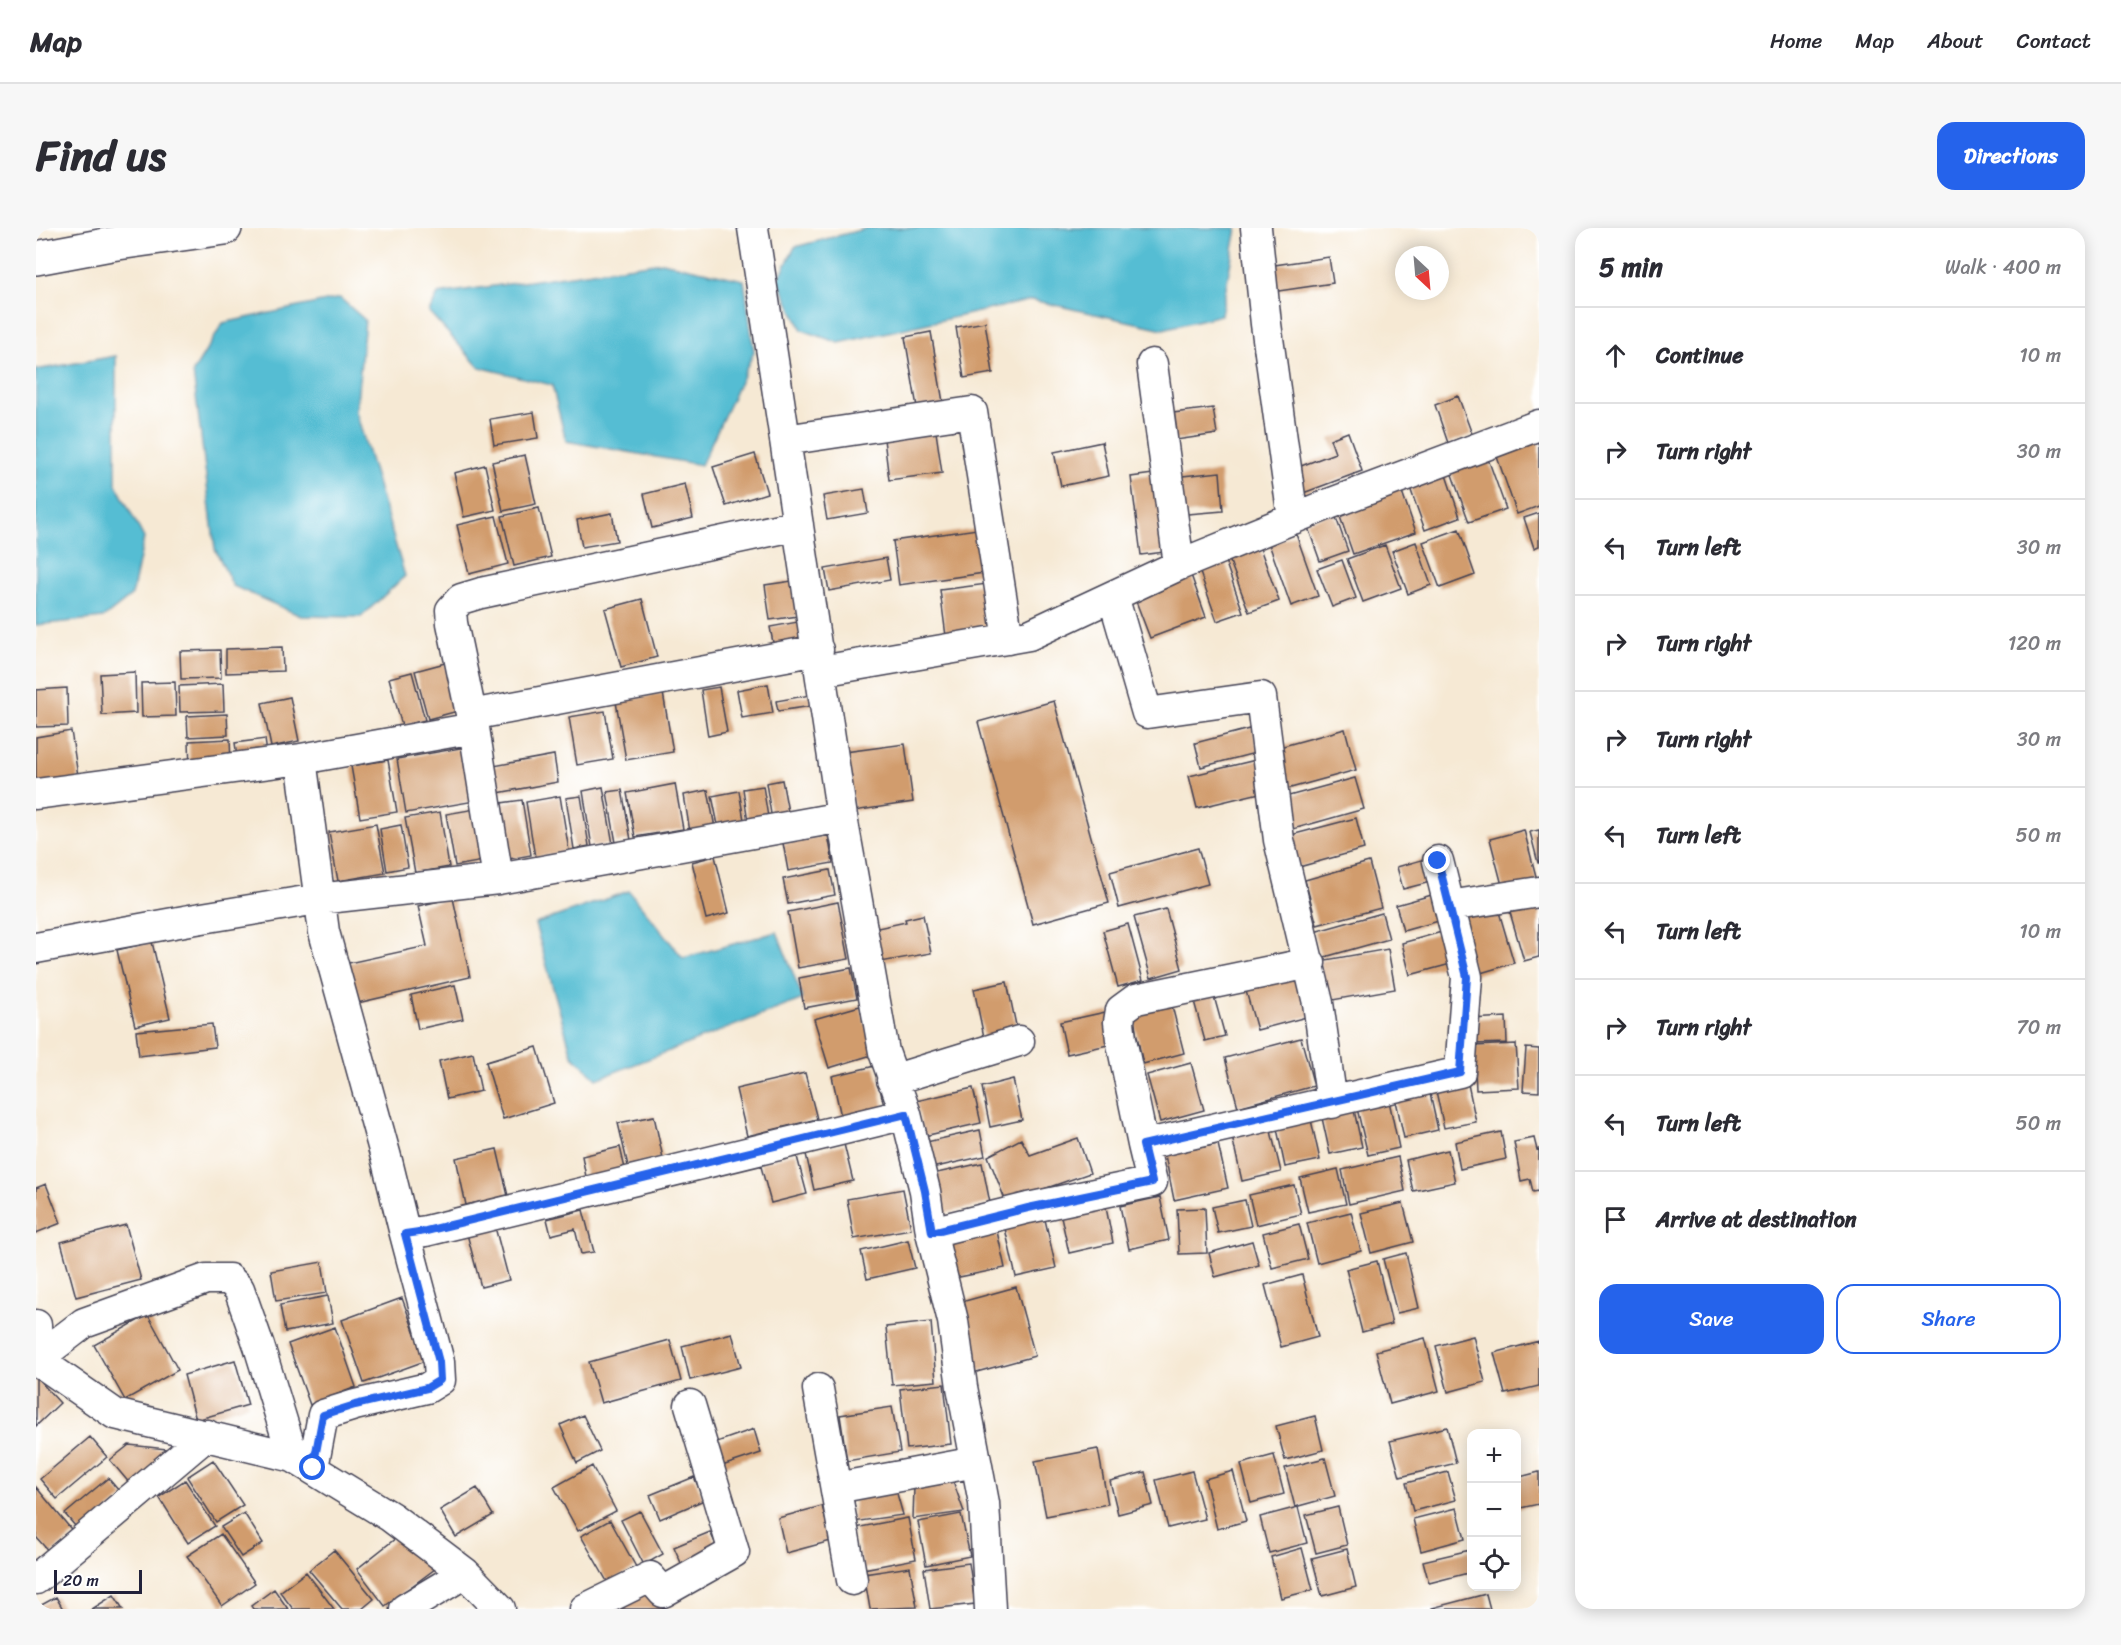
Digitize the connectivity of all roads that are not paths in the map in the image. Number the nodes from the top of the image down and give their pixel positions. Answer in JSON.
{"nodes":[{"id":1,"x":225,"y":228,"type":"edge"},
{"id":2,"x":753,"y":228,"type":"edge"},
{"id":3,"x":1256,"y":228,"type":"edge"},
{"id":4,"x":36,"y":258,"type":"edge"},
{"id":5,"x":1152,"y":364,"type":"dead end"},
{"id":6,"x":1539,"y":425,"type":"edge"},
{"id":7,"x":784,"y":440,"type":"junction"},
{"id":8,"x":1293,"y":519,"type":"junction"},
{"id":9,"x":798,"y":525,"type":"junction"},
{"id":10,"x":1179,"y":565,"type":"junction"},
{"id":11,"x":1113,"y":596,"type":"junction"},
{"id":12,"x":1008,"y":639,"type":"junction"},
{"id":13,"x":819,"y":661,"type":"junction"},
{"id":14,"x":473,"y":722,"type":"junction"},
{"id":15,"x":301,"y":759,"type":"junction"},
{"id":16,"x":36,"y":794,"type":"edge"},
{"id":17,"x":842,"y":817,"type":"junction"},
{"id":18,"x":1438,"y":861,"type":"dead end"},
{"id":19,"x":498,"y":879,"type":"junction"},
{"id":20,"x":1539,"y":892,"type":"edge"},
{"id":21,"x":318,"y":899,"type":"junction"},
{"id":22,"x":1449,"y":906,"type":"junction"},
{"id":23,"x":36,"y":948,"type":"edge"},
{"id":24,"x":1310,"y":963,"type":"junction"},
{"id":25,"x":1019,"y":1041,"type":"dead end"},
{"id":26,"x":892,"y":1080,"type":"junction"},
{"id":27,"x":1332,"y":1103,"type":"junction"},
{"id":28,"x":906,"y":1114,"type":"junction"},
{"id":29,"x":1143,"y":1145,"type":"junction"},
{"id":30,"x":932,"y":1232,"type":"junction"},
{"id":31,"x":405,"y":1234,"type":"junction"},
{"id":32,"x":36,"y":1325,"type":"edge"},
{"id":33,"x":39,"y":1361,"type":"edge"},
{"id":34,"x":818,"y":1389,"type":"dead end"},
{"id":35,"x":690,"y":1405,"type":"dead end"},
{"id":36,"x":207,"y":1435,"type":"junction"},
{"id":37,"x":303,"y":1462,"type":"junction"},
{"id":38,"x":976,"y":1462,"type":"junction"},
{"id":39,"x":836,"y":1488,"type":"junction"},
{"id":40,"x":465,"y":1573,"type":"junction"},
{"id":41,"x":36,"y":1579,"type":"edge"},
{"id":42,"x":852,"y":1580,"type":"dead end"},
{"id":43,"x":669,"y":1600,"type":"edge"},
{"id":44,"x":405,"y":1609,"type":"edge"},
{"id":45,"x":500,"y":1609,"type":"edge"},
{"id":46,"x":585,"y":1609,"type":"edge"},
{"id":47,"x":990,"y":1609,"type":"edge"}],
"edges":[{"from":1,"to":4,"type":"highway"},
{"from":2,"to":7,"type":"street"},
{"from":3,"to":8,"type":"street"},
{"from":5,"to":10,"type":"street"},
{"from":6,"to":8,"type":"street"},
{"from":7,"to":9,"type":"street"},
{"from":7,"to":12,"type":"street"},
{"from":8,"to":10,"type":"street"},
{"from":9,"to":13,"type":"street"},
{"from":9,"to":14,"type":"street"},
{"from":10,"to":11,"type":"street"},
{"from":11,"to":12,"type":"street"},
{"from":11,"to":24,"type":"street"},
{"from":12,"to":13,"type":"street"},
{"from":13,"to":14,"type":"street"},
{"from":13,"to":17,"type":"street"},
{"from":14,"to":15,"type":"street"},
{"from":14,"to":19,"type":"street"},
{"from":15,"to":16,"type":"street"},
{"from":15,"to":21,"type":"street"},
{"from":17,"to":19,"type":"street"},
{"from":17,"to":26,"type":"street"},
{"from":18,"to":22,"type":"street"},
{"from":19,"to":21,"type":"street"},
{"from":20,"to":22,"type":"street"},
{"from":21,"to":23,"type":"street"},
{"from":21,"to":31,"type":"street"},
{"from":22,"to":27,"type":"street"},
{"from":24,"to":27,"type":"street"},
{"from":24,"to":29,"type":"street"},
{"from":25,"to":26,"type":"street"},
{"from":26,"to":28,"type":"street"},
{"from":27,"to":29,"type":"street"},
{"from":28,"to":30,"type":"street"},
{"from":28,"to":31,"type":"street"},
{"from":29,"to":30,"type":"street"},
{"from":30,"to":38,"type":"street"},
{"from":31,"to":37,"type":"street"},
{"from":32,"to":33,"type":"street"},
{"from":33,"to":36,"type":"street"},
{"from":33,"to":37,"type":"street"},
{"from":34,"to":39,"type":"street"},
{"from":35,"to":43,"type":"street"},
{"from":36,"to":37,"type":"street"},
{"from":36,"to":41,"type":"street"},
{"from":37,"to":40,"type":"street"},
{"from":38,"to":39,"type":"street"},
{"from":38,"to":47,"type":"street"},
{"from":39,"to":42,"type":"street"},
{"from":40,"to":44,"type":"street"},
{"from":40,"to":45,"type":"street"},
{"from":43,"to":46,"type":"street"}]}
